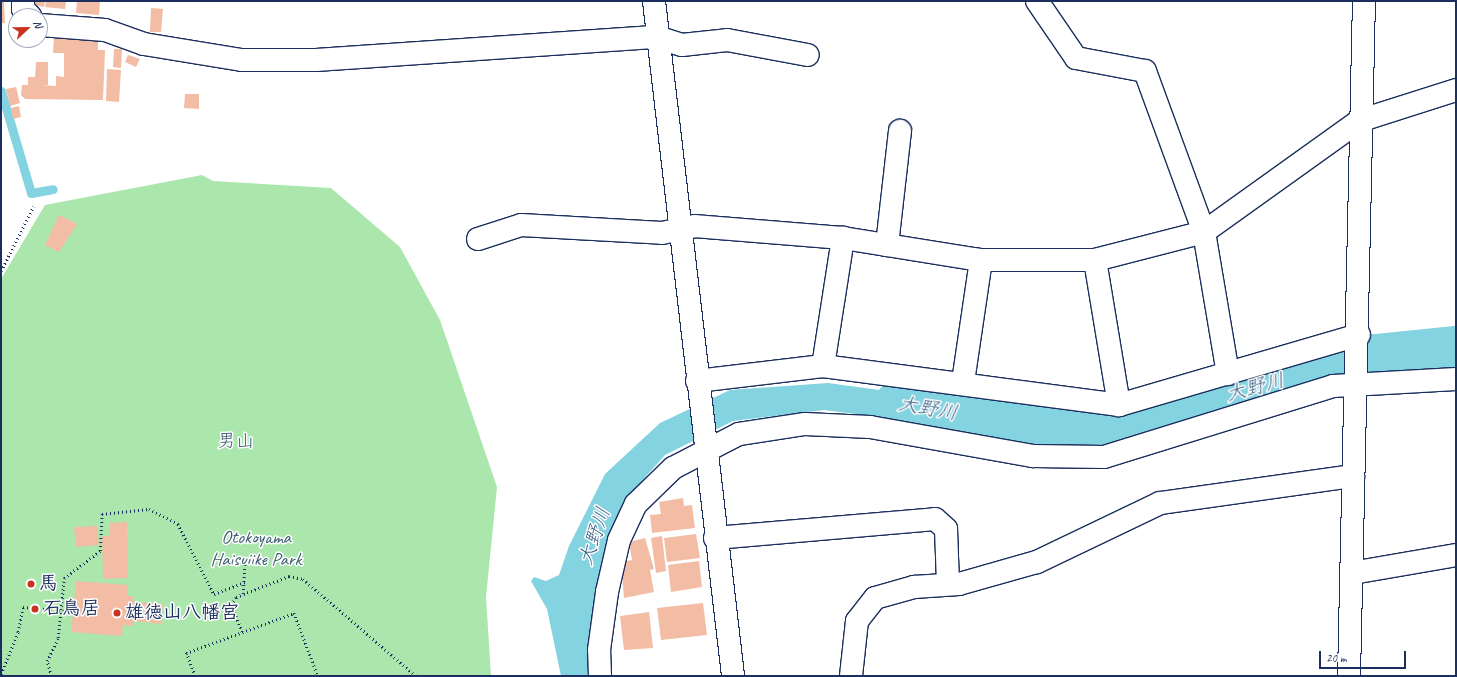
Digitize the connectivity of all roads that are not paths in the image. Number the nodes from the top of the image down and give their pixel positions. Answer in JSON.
{"nodes":[{"id":1,"x":654,"y":1,"type":"edge"},
{"id":2,"x":1037,"y":1,"type":"edge"},
{"id":3,"x":1364,"y":1,"type":"edge"},
{"id":4,"x":48,"y":25,"type":"edge"},
{"id":5,"x":657,"y":36,"type":"junction"},
{"id":6,"x":808,"y":55,"type":"dead end"},
{"id":7,"x":1456,"y":90,"type":"edge"},
{"id":8,"x":1359,"y":121,"type":"junction"},
{"id":9,"x":900,"y":131,"type":"dead end"},
{"id":10,"x":678,"y":229,"type":"junction"},
{"id":11,"x":1204,"y":232,"type":"junction"},
{"id":12,"x":843,"y":238,"type":"junction"},
{"id":13,"x":478,"y":239,"type":"dead end"},
{"id":14,"x":887,"y":245,"type":"junction"},
{"id":15,"x":981,"y":260,"type":"junction"},
{"id":16,"x":1095,"y":260,"type":"junction"},
{"id":17,"x":1359,"y":335,"type":"junction"},
{"id":18,"x":823,"y":366,"type":"junction"},
{"id":19,"x":1228,"y":374,"type":"junction"},
{"id":20,"x":1456,"y":379,"type":"edge"},
{"id":21,"x":697,"y":381,"type":"junction"},
{"id":22,"x":964,"y":382,"type":"junction"},
{"id":23,"x":1355,"y":386,"type":"junction"},
{"id":24,"x":1119,"y":405,"type":"junction"},
{"id":25,"x":706,"y":450,"type":"junction"},
{"id":26,"x":1354,"y":476,"type":"junction"},
{"id":27,"x":715,"y":538,"type":"junction"},
{"id":28,"x":1456,"y":555,"type":"edge"},
{"id":29,"x":1352,"y":573,"type":"junction"},
{"id":30,"x":948,"y":584,"type":"junction"},
{"id":31,"x":600,"y":676,"type":"edge"},
{"id":32,"x":733,"y":676,"type":"edge"},
{"id":33,"x":851,"y":676,"type":"edge"},
{"id":34,"x":1349,"y":676,"type":"edge"}],
"edges":[{"from":1,"to":5,"type":"street"},
{"from":2,"to":11,"type":"street"},
{"from":3,"to":8,"type":"street"},
{"from":4,"to":5,"type":"street"},
{"from":5,"to":6,"type":"street"},
{"from":5,"to":10,"type":"street"},
{"from":7,"to":8,"type":"street"},
{"from":8,"to":11,"type":"street"},
{"from":8,"to":17,"type":"street"},
{"from":9,"to":14,"type":"street"},
{"from":10,"to":12,"type":"street"},
{"from":10,"to":13,"type":"street"},
{"from":10,"to":21,"type":"street"},
{"from":11,"to":16,"type":"street"},
{"from":11,"to":19,"type":"street"},
{"from":12,"to":14,"type":"street"},
{"from":12,"to":18,"type":"street"},
{"from":14,"to":15,"type":"street"},
{"from":15,"to":16,"type":"street"},
{"from":15,"to":22,"type":"street"},
{"from":16,"to":24,"type":"street"},
{"from":17,"to":19,"type":"street"},
{"from":17,"to":23,"type":"street"},
{"from":18,"to":21,"type":"street"},
{"from":18,"to":22,"type":"street"},
{"from":19,"to":24,"type":"street"},
{"from":20,"to":23,"type":"street"},
{"from":21,"to":25,"type":"street"},
{"from":22,"to":24,"type":"street"},
{"from":23,"to":25,"type":"street"},
{"from":23,"to":26,"type":"street"},
{"from":25,"to":27,"type":"street"},
{"from":25,"to":31,"type":"street"},
{"from":26,"to":29,"type":"street"},
{"from":26,"to":30,"type":"street"},
{"from":27,"to":30,"type":"street"},
{"from":27,"to":32,"type":"street"},
{"from":28,"to":29,"type":"street"},
{"from":29,"to":34,"type":"street"},
{"from":30,"to":33,"type":"street"}]}
